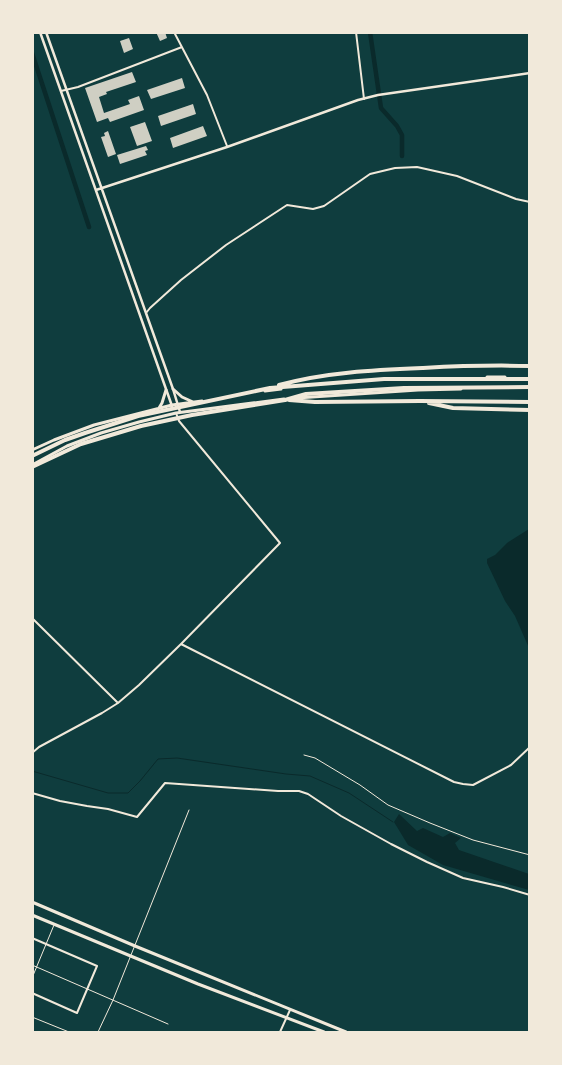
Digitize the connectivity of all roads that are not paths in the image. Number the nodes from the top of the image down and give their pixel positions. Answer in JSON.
{"nodes":[{"id":1,"x":40,"y":32,"type":"edge"},
{"id":2,"x":46,"y":32,"type":"edge"},
{"id":3,"x":174,"y":32,"type":"edge"},
{"id":4,"x":356,"y":32,"type":"edge"},
{"id":5,"x":182,"y":47,"type":"junction"},
{"id":6,"x":530,"y":74,"type":"edge"},
{"id":7,"x":66,"y":90,"type":"junction"},
{"id":8,"x":61,"y":91,"type":"junction"},
{"id":9,"x":364,"y":98,"type":"junction"},
{"id":10,"x":227,"y":147,"type":"junction"},
{"id":11,"x":101,"y":188,"type":"junction"},
{"id":12,"x":96,"y":190,"type":"junction"},
{"id":13,"x":530,"y":202,"type":"edge"},
{"id":14,"x":146,"y":313,"type":"junction"},
{"id":15,"x":530,"y":366,"type":"edge"},
{"id":16,"x":530,"y":378,"type":"edge"},
{"id":17,"x":270,"y":388,"type":"junction"},
{"id":18,"x":530,"y":388,"type":"edge"},
{"id":19,"x":173,"y":389,"type":"junction"},
{"id":20,"x":166,"y":390,"type":"junction"},
{"id":21,"x":284,"y":400,"type":"junction"},
{"id":22,"x":420,"y":401,"type":"junction"},
{"id":23,"x":193,"y":402,"type":"junction"},
{"id":24,"x":530,"y":402,"type":"edge"},
{"id":25,"x":177,"y":404,"type":"junction"},
{"id":26,"x":172,"y":405,"type":"junction"},
{"id":27,"x":157,"y":410,"type":"junction"},
{"id":28,"x":530,"y":410,"type":"edge"},
{"id":29,"x":178,"y":413,"type":"junction"},
{"id":30,"x":32,"y":450,"type":"edge"},
{"id":31,"x":32,"y":456,"type":"edge"},
{"id":32,"x":32,"y":466,"type":"edge"},
{"id":33,"x":32,"y":618,"type":"edge"},
{"id":34,"x":181,"y":644,"type":"junction"},
{"id":35,"x":118,"y":702,"type":"junction"},
{"id":36,"x":530,"y":747,"type":"edge"},
{"id":37,"x":32,"y":753,"type":"edge"},
{"id":38,"x":304,"y":755,"type":"dead end"},
{"id":39,"x":32,"y":792,"type":"edge"},
{"id":40,"x":190,"y":810,"type":"dead end"},
{"id":41,"x":530,"y":855,"type":"edge"},
{"id":42,"x":530,"y":895,"type":"edge"},
{"id":43,"x":32,"y":902,"type":"edge"},
{"id":44,"x":32,"y":915,"type":"edge"},
{"id":45,"x":54,"y":924,"type":"junction"},
{"id":46,"x":32,"y":938,"type":"edge"},
{"id":47,"x":47,"y":944,"type":"junction"},
{"id":48,"x":135,"y":946,"type":"junction"},
{"id":49,"x":130,"y":956,"type":"junction"},
{"id":50,"x":32,"y":966,"type":"edge"},
{"id":51,"x":37,"y":968,"type":"junction"},
{"id":52,"x":32,"y":978,"type":"edge"},
{"id":53,"x":88,"y":989,"type":"junction"},
{"id":54,"x":32,"y":993,"type":"edge"},
{"id":55,"x":113,"y":1000,"type":"junction"},
{"id":56,"x":290,"y":1010,"type":"junction"},
{"id":57,"x":32,"y":1017,"type":"edge"},
{"id":58,"x":287,"y":1018,"type":"junction"},
{"id":59,"x":168,"y":1024,"type":"dead end"},
{"id":60,"x":69,"y":1032,"type":"edge"},
{"id":61,"x":98,"y":1032,"type":"edge"},
{"id":62,"x":280,"y":1032,"type":"edge"},
{"id":63,"x":324,"y":1032,"type":"edge"},
{"id":64,"x":346,"y":1032,"type":"edge"}],
"edges":[{"from":1,"to":8,"type":"street"},
{"from":2,"to":7,"type":"street"},
{"from":3,"to":5,"type":"street"},
{"from":4,"to":9,"type":"street"},
{"from":5,"to":7,"type":"street"},
{"from":5,"to":10,"type":"street"},
{"from":6,"to":9,"type":"street"},
{"from":7,"to":8,"type":"street"},
{"from":7,"to":11,"type":"street"},
{"from":8,"to":12,"type":"street"},
{"from":9,"to":10,"type":"street"},
{"from":10,"to":11,"type":"street"},
{"from":11,"to":12,"type":"street"},
{"from":11,"to":14,"type":"street"},
{"from":12,"to":20,"type":"street"},
{"from":13,"to":14,"type":"street"},
{"from":14,"to":19,"type":"street"},
{"from":15,"to":17,"type":"highway"},
{"from":16,"to":17,"type":"highway"},
{"from":16,"to":23,"type":"main road"},
{"from":17,"to":31,"type":"highway"},
{"from":18,"to":21,"type":"highway"},
{"from":18,"to":29,"type":"main road"},
{"from":19,"to":23,"type":"main road"},
{"from":19,"to":25,"type":"street"},
{"from":20,"to":26,"type":"street"},
{"from":20,"to":27,"type":"main road"},
{"from":21,"to":22,"type":"highway"},
{"from":21,"to":32,"type":"highway"},
{"from":22,"to":24,"type":"highway"},
{"from":22,"to":28,"type":"highway"},
{"from":23,"to":25,"type":"main road"},
{"from":25,"to":26,"type":"main road"},
{"from":25,"to":29,"type":"street"},
{"from":26,"to":27,"type":"main road"},
{"from":26,"to":29,"type":"street"},
{"from":27,"to":30,"type":"main road"},
{"from":29,"to":32,"type":"main road"},
{"from":29,"to":34,"type":"street"},
{"from":33,"to":35,"type":"street"},
{"from":34,"to":35,"type":"street"},
{"from":34,"to":36,"type":"street"},
{"from":35,"to":37,"type":"street"},
{"from":38,"to":41,"type":"lane"},
{"from":39,"to":42,"type":"street"},
{"from":40,"to":48,"type":"lane"},
{"from":43,"to":48,"type":"main road"},
{"from":44,"to":45,"type":"main road"},
{"from":45,"to":47,"type":"lane"},
{"from":45,"to":49,"type":"main road"},
{"from":46,"to":47,"type":"street"},
{"from":47,"to":51,"type":"lane"},
{"from":47,"to":53,"type":"street"},
{"from":48,"to":49,"type":"lane"},
{"from":48,"to":56,"type":"main road"},
{"from":49,"to":55,"type":"lane"},
{"from":49,"to":58,"type":"main road"},
{"from":50,"to":51,"type":"lane"},
{"from":51,"to":52,"type":"lane"},
{"from":51,"to":53,"type":"lane"},
{"from":53,"to":54,"type":"street"},
{"from":53,"to":55,"type":"lane"},
{"from":55,"to":59,"type":"lane"},
{"from":55,"to":61,"type":"lane"},
{"from":56,"to":58,"type":"street"},
{"from":56,"to":64,"type":"main road"},
{"from":57,"to":60,"type":"lane"},
{"from":58,"to":62,"type":"street"},
{"from":58,"to":63,"type":"main road"}]}
